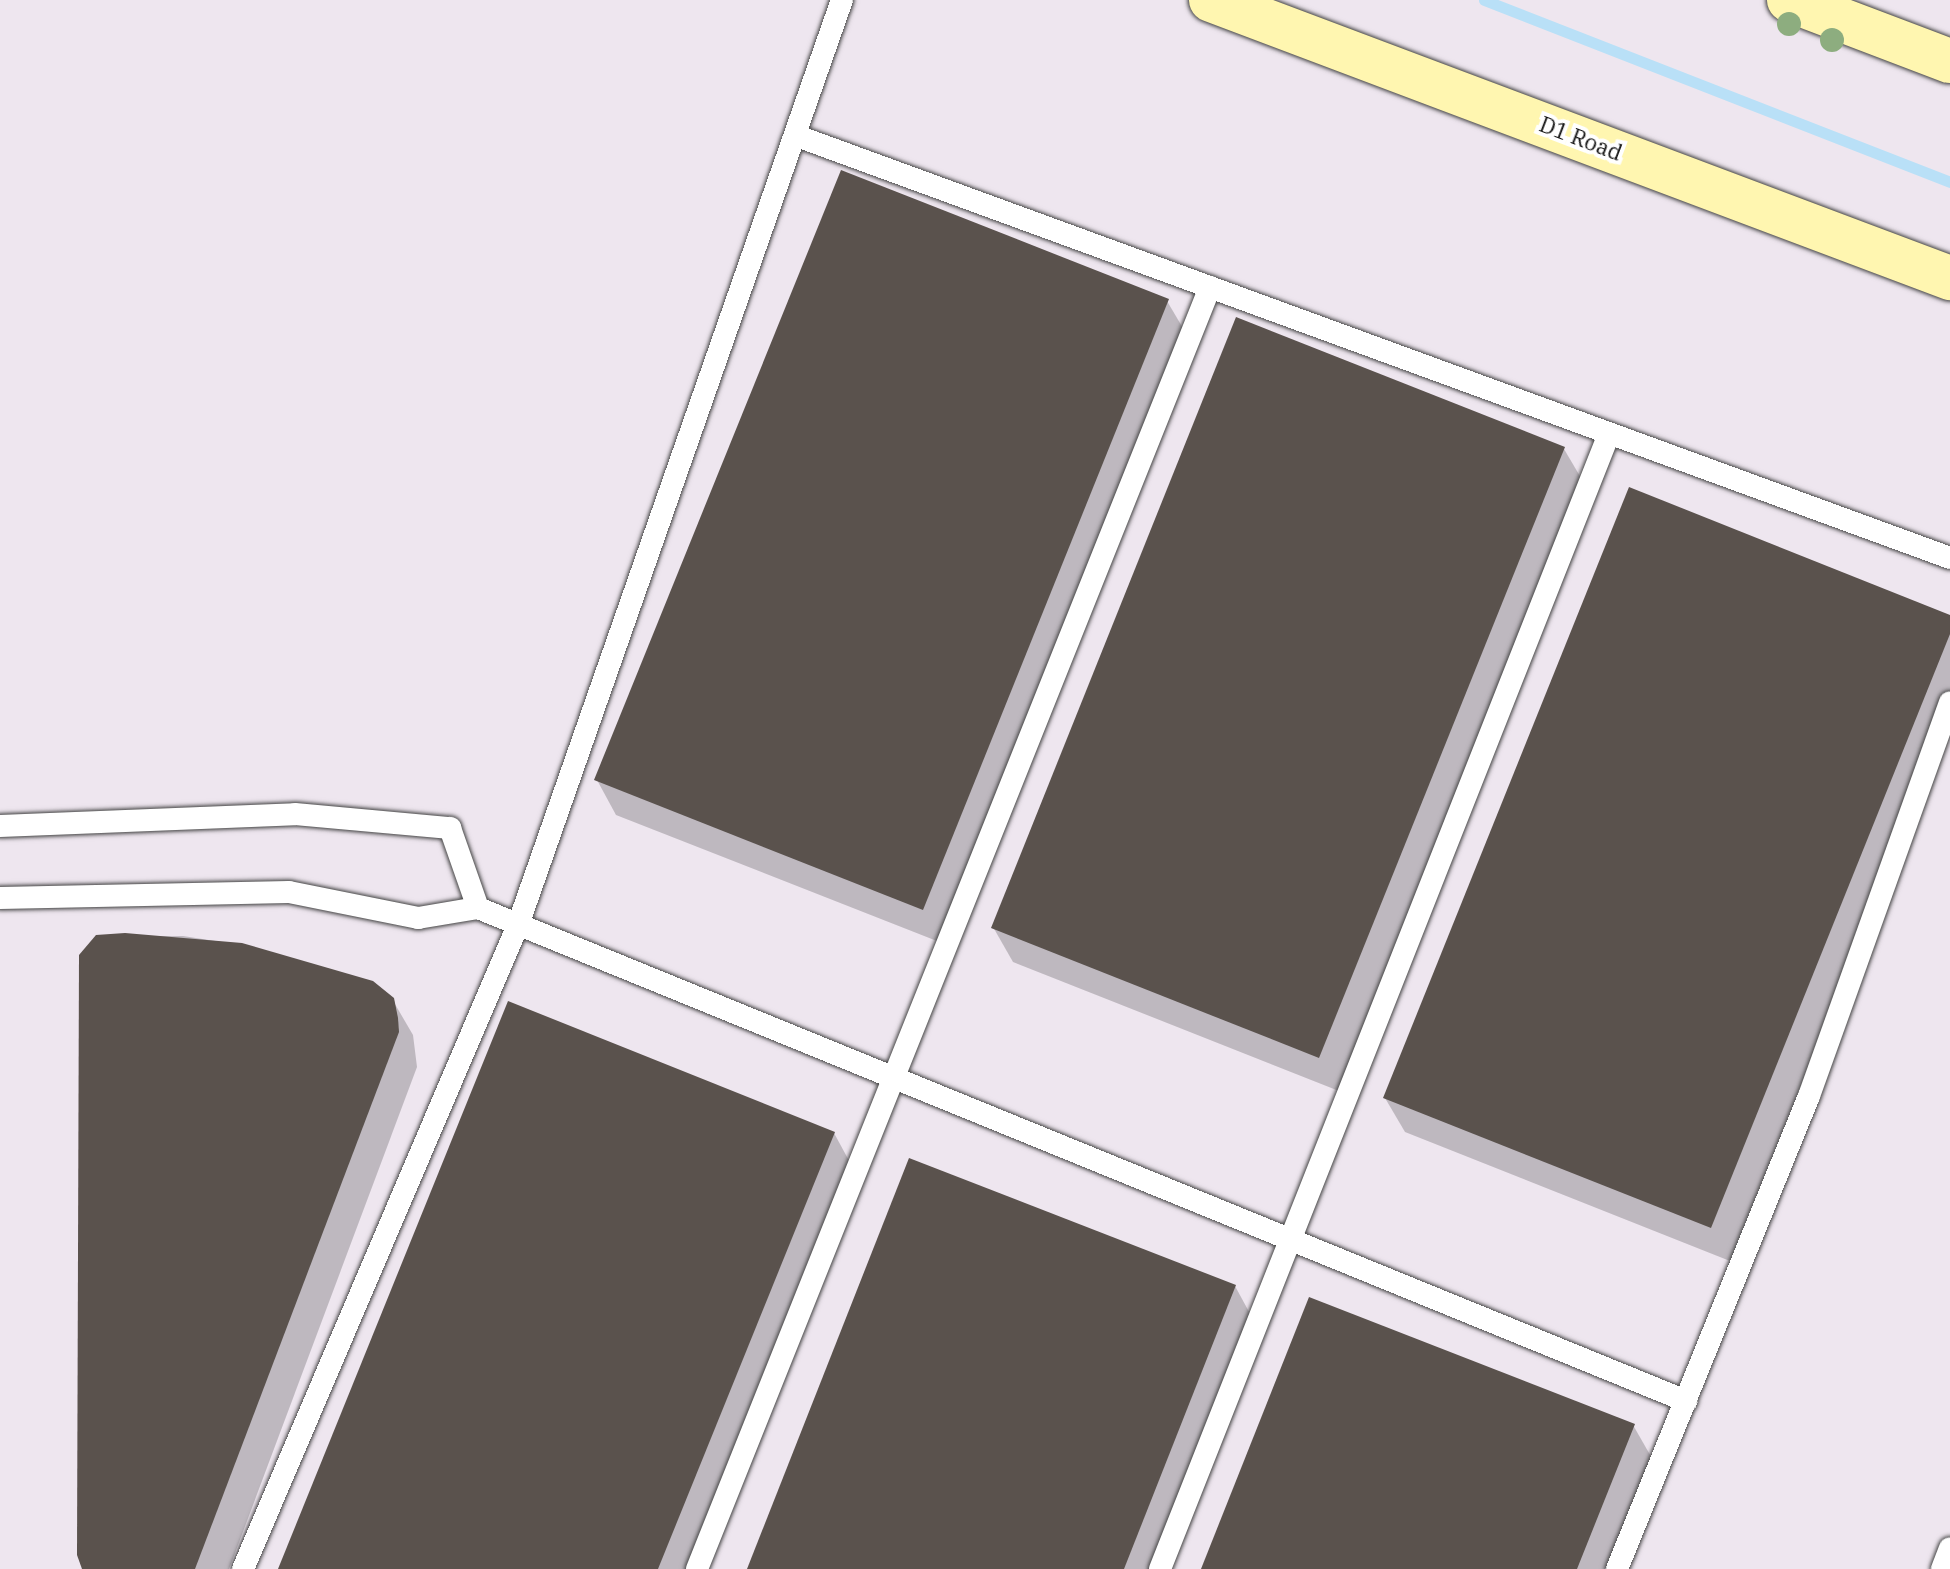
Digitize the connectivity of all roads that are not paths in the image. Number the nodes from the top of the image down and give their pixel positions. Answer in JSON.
{"nodes":[{"id":1,"x":842,"y":0,"type":"edge"},
{"id":2,"x":1211,"y":0,"type":"edge"},
{"id":3,"x":1816,"y":5,"type":"edge"},
{"id":4,"x":1950,"y":61,"type":"edge"},
{"id":5,"x":797,"y":136,"type":"junction"},
{"id":6,"x":1950,"y":278,"type":"edge"},
{"id":7,"x":1210,"y":287,"type":"junction"},
{"id":8,"x":1609,"y":434,"type":"junction"},
{"id":9,"x":1950,"y":558,"type":"edge"},
{"id":10,"x":1950,"y":703,"type":"edge"},
{"id":11,"x":0,"y":826,"type":"edge"},
{"id":12,"x":0,"y":898,"type":"edge"},
{"id":13,"x":478,"y":908,"type":"junction"},
{"id":14,"x":518,"y":925,"type":"junction"},
{"id":15,"x":896,"y":1079,"type":"junction"},
{"id":16,"x":1292,"y":1241,"type":"junction"},
{"id":17,"x":1686,"y":1401,"type":"junction"},
{"id":18,"x":1950,"y":1548,"type":"edge"},
{"id":19,"x":243,"y":1569,"type":"edge"},
{"id":20,"x":697,"y":1569,"type":"edge"},
{"id":21,"x":1160,"y":1569,"type":"edge"},
{"id":22,"x":1617,"y":1569,"type":"edge"},
{"id":23,"x":1942,"y":1569,"type":"edge"}],
"edges":[{"from":1,"to":5,"type":"lane"},
{"from":2,"to":6,"type":"street","name":"D1 Road"},
{"from":3,"to":4,"type":"street"},
{"from":5,"to":7,"type":"lane"},
{"from":5,"to":14,"type":"lane"},
{"from":7,"to":8,"type":"lane"},
{"from":7,"to":15,"type":"lane"},
{"from":8,"to":9,"type":"lane"},
{"from":8,"to":16,"type":"lane"},
{"from":10,"to":17,"type":"lane"},
{"from":11,"to":13,"type":"lane"},
{"from":12,"to":13,"type":"lane"},
{"from":13,"to":14,"type":"lane"},
{"from":14,"to":15,"type":"lane"},
{"from":14,"to":19,"type":"lane"},
{"from":15,"to":16,"type":"lane"},
{"from":15,"to":20,"type":"lane"},
{"from":16,"to":17,"type":"lane"},
{"from":16,"to":21,"type":"lane"},
{"from":17,"to":22,"type":"lane"},
{"from":18,"to":23,"type":"lane"}]}
